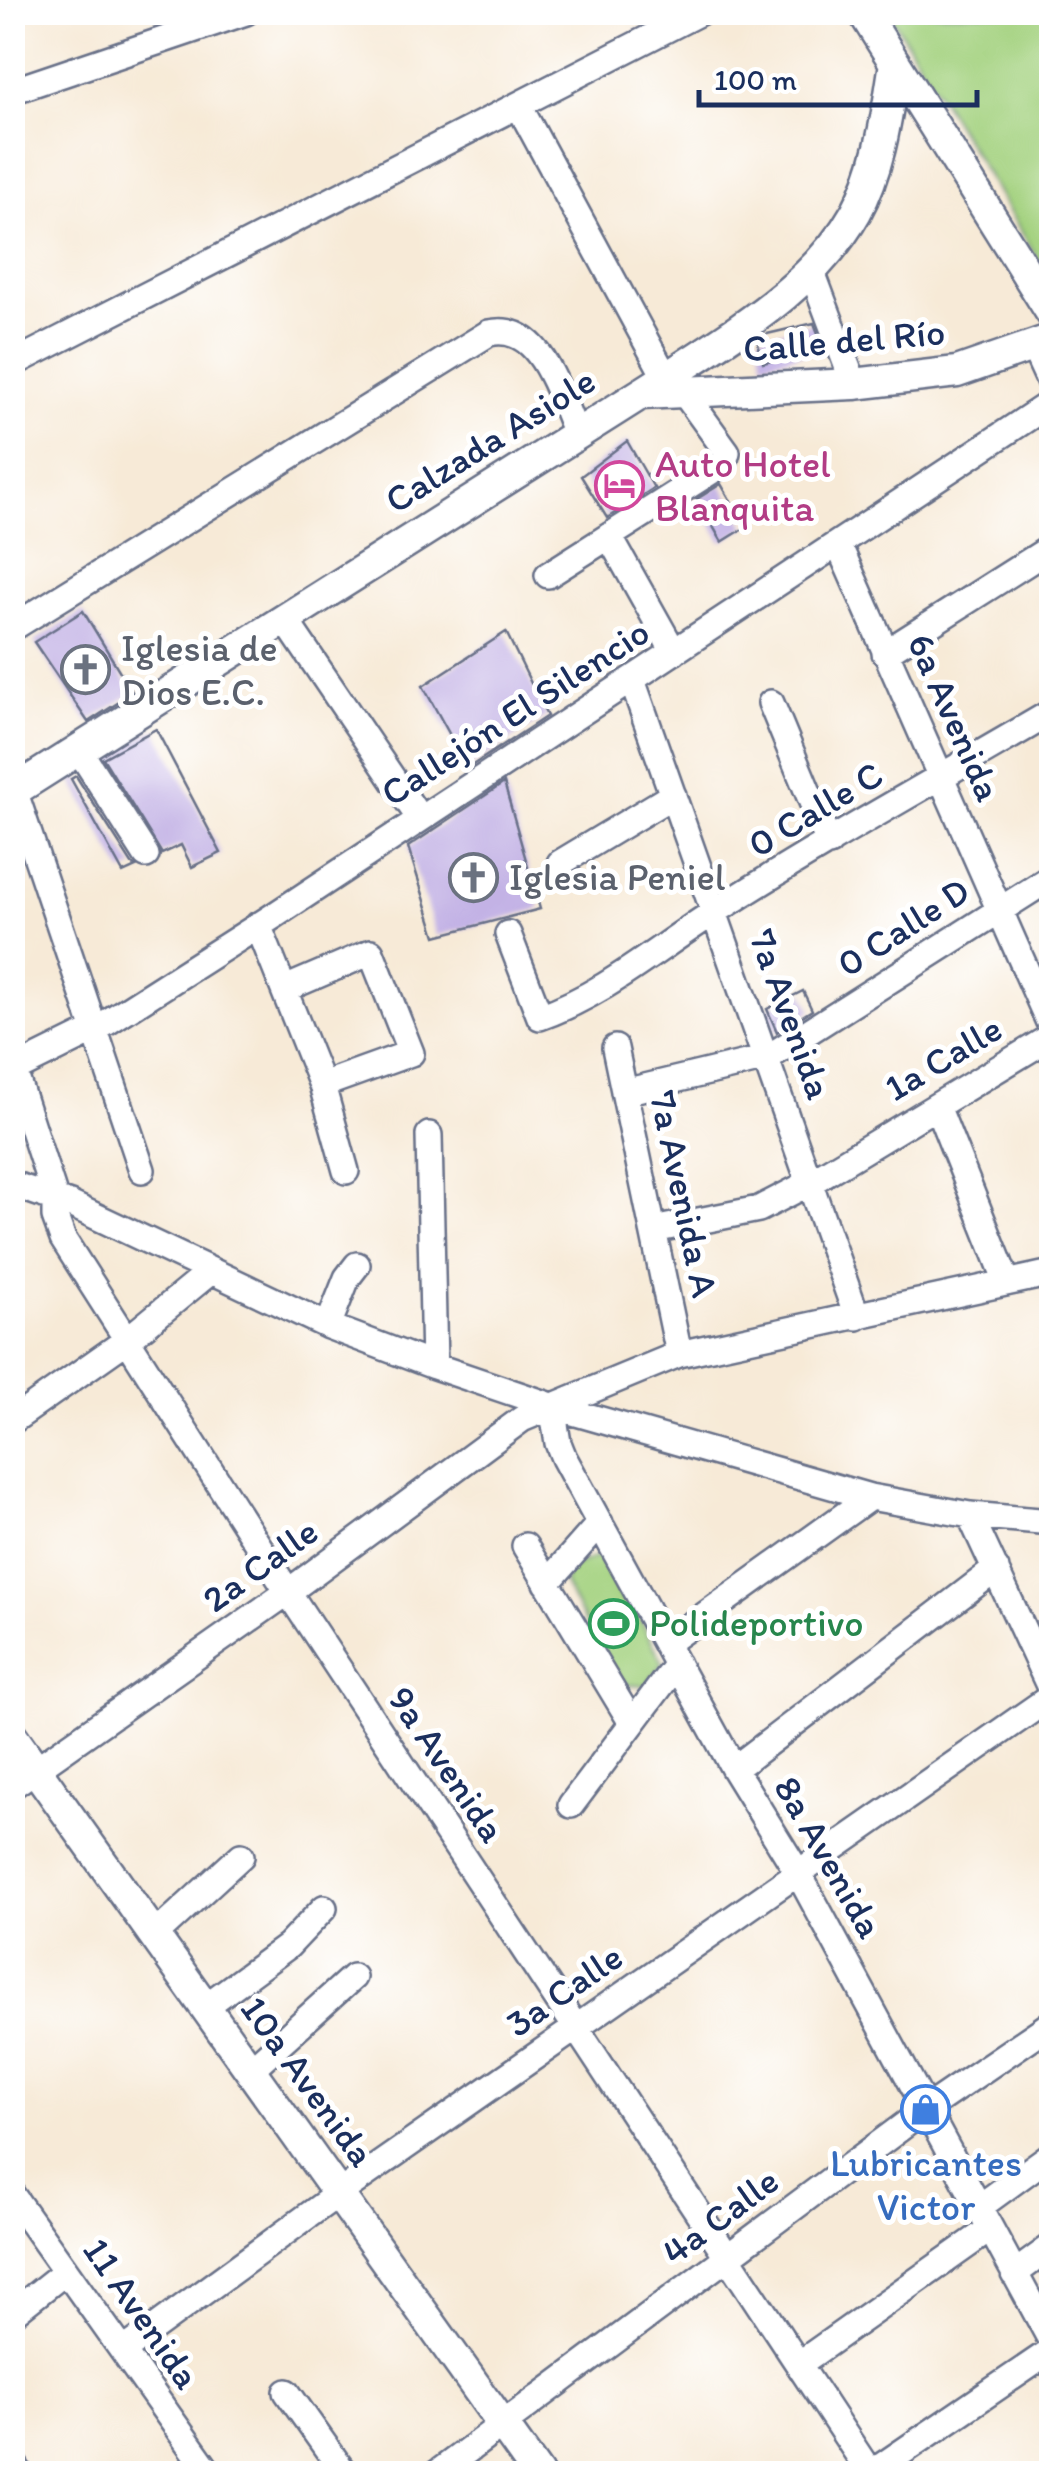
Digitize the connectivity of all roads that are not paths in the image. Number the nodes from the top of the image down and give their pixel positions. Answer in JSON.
{"nodes":[{"id":1,"x":246,"y":12,"type":"edge"},
{"id":2,"x":700,"y":12,"type":"edge"},
{"id":3,"x":862,"y":12,"type":"edge"},
{"id":4,"x":895,"y":62,"type":"junction"},
{"id":5,"x":12,"y":91,"type":"edge"},
{"id":6,"x":519,"y":106,"type":"junction"},
{"id":7,"x":812,"y":272,"type":"junction"},
{"id":8,"x":1052,"y":314,"type":"edge"},
{"id":9,"x":1044,"y":342,"type":"edge"},
{"id":10,"x":12,"y":364,"type":"edge"},
{"id":11,"x":1052,"y":381,"type":"edge"},
{"id":12,"x":854,"y":384,"type":"junction"},
{"id":13,"x":675,"y":386,"type":"junction"},
{"id":14,"x":1052,"y":402,"type":"edge"},
{"id":15,"x":576,"y":433,"type":"junction"},
{"id":16,"x":609,"y":536,"type":"junction"},
{"id":17,"x":838,"y":546,"type":"junction"},
{"id":18,"x":1052,"y":547,"type":"edge"},
{"id":19,"x":548,"y":575,"type":"dead end"},
{"id":20,"x":284,"y":618,"type":"junction"},
{"id":21,"x":12,"y":628,"type":"edge"},
{"id":22,"x":674,"y":652,"type":"junction"},
{"id":23,"x":885,"y":654,"type":"junction"},
{"id":24,"x":632,"y":680,"type":"junction"},
{"id":25,"x":771,"y":703,"type":"dead end"},
{"id":26,"x":1052,"y":712,"type":"edge"},
{"id":27,"x":79,"y":750,"type":"junction"},
{"id":28,"x":940,"y":778,"type":"junction"},
{"id":29,"x":13,"y":789,"type":"edge"},
{"id":30,"x":673,"y":795,"type":"junction"},
{"id":31,"x":420,"y":819,"type":"junction"},
{"id":32,"x":829,"y":844,"type":"junction"},
{"id":33,"x":146,"y":855,"type":"dead end"},
{"id":34,"x":560,"y":863,"type":"dead end"},
{"id":35,"x":1052,"y":877,"type":"edge"},
{"id":36,"x":1000,"y":910,"type":"junction"},
{"id":37,"x":714,"y":911,"type":"junction"},
{"id":38,"x":258,"y":925,"type":"junction"},
{"id":39,"x":508,"y":934,"type":"dead end"},
{"id":40,"x":285,"y":989,"type":"junction"},
{"id":41,"x":95,"y":1030,"type":"junction"},
{"id":42,"x":1052,"y":1033,"type":"edge"},
{"id":43,"x":615,"y":1048,"type":"dead end"},
{"id":44,"x":767,"y":1058,"type":"junction"},
{"id":45,"x":13,"y":1071,"type":"edge"},
{"id":46,"x":322,"y":1085,"type":"junction"},
{"id":47,"x":624,"y":1092,"type":"junction"},
{"id":48,"x":938,"y":1106,"type":"junction"},
{"id":49,"x":429,"y":1135,"type":"dead end"},
{"id":50,"x":142,"y":1170,"type":"dead end"},
{"id":51,"x":346,"y":1171,"type":"dead end"},
{"id":52,"x":811,"y":1182,"type":"junction"},
{"id":53,"x":12,"y":1184,"type":"edge"},
{"id":54,"x":55,"y":1198,"type":"junction"},
{"id":55,"x":653,"y":1230,"type":"junction"},
{"id":56,"x":357,"y":1265,"type":"dead end"},
{"id":57,"x":211,"y":1271,"type":"junction"},
{"id":58,"x":1052,"y":1272,"type":"edge"},
{"id":59,"x":1008,"y":1282,"type":"junction"},
{"id":60,"x":857,"y":1318,"type":"junction"},
{"id":61,"x":328,"y":1326,"type":"junction"},
{"id":62,"x":127,"y":1340,"type":"junction"},
{"id":63,"x":679,"y":1354,"type":"junction"},
{"id":64,"x":434,"y":1366,"type":"junction"},
{"id":65,"x":552,"y":1406,"type":"junction"},
{"id":66,"x":12,"y":1421,"type":"edge"},
{"id":67,"x":870,"y":1497,"type":"junction"},
{"id":68,"x":970,"y":1515,"type":"junction"},
{"id":69,"x":1052,"y":1522,"type":"edge"},
{"id":70,"x":600,"y":1523,"type":"junction"},
{"id":71,"x":525,"y":1546,"type":"dead end"},
{"id":72,"x":996,"y":1569,"type":"junction"},
{"id":73,"x":547,"y":1583,"type":"junction"},
{"id":74,"x":288,"y":1592,"type":"junction"},
{"id":75,"x":671,"y":1653,"type":"junction"},
{"id":76,"x":1052,"y":1694,"type":"edge"},
{"id":77,"x":632,"y":1723,"type":"junction"},
{"id":78,"x":12,"y":1736,"type":"edge"},
{"id":79,"x":734,"y":1769,"type":"junction"},
{"id":80,"x":24,"y":1777,"type":"edge"},
{"id":81,"x":571,"y":1805,"type":"dead end"},
{"id":82,"x":241,"y":1856,"type":"dead end"},
{"id":83,"x":797,"y":1871,"type":"junction"},
{"id":84,"x":324,"y":1908,"type":"dead end"},
{"id":85,"x":155,"y":1934,"type":"junction"},
{"id":86,"x":352,"y":1977,"type":"dead end"},
{"id":87,"x":206,"y":2006,"type":"junction"},
{"id":88,"x":1052,"y":2023,"type":"edge"},
{"id":89,"x":578,"y":2028,"type":"junction"},
{"id":90,"x":251,"y":2069,"type":"junction"},
{"id":91,"x":926,"y":2109,"type":"junction"},
{"id":92,"x":1052,"y":2154,"type":"edge"},
{"id":93,"x":340,"y":2193,"type":"junction"},
{"id":94,"x":12,"y":2195,"type":"edge"},
{"id":95,"x":984,"y":2218,"type":"junction"},
{"id":96,"x":1052,"y":2246,"type":"edge"},
{"id":97,"x":728,"y":2256,"type":"junction"},
{"id":98,"x":66,"y":2271,"type":"junction"},
{"id":99,"x":1014,"y":2274,"type":"junction"},
{"id":100,"x":12,"y":2314,"type":"edge"},
{"id":101,"x":1052,"y":2342,"type":"edge"},
{"id":102,"x":1052,"y":2350,"type":"edge"},
{"id":103,"x":123,"y":2351,"type":"junction"},
{"id":104,"x":799,"y":2364,"type":"junction"},
{"id":105,"x":287,"y":2392,"type":"dead end"},
{"id":106,"x":503,"y":2426,"type":"junction"},
{"id":107,"x":12,"y":2461,"type":"edge"},
{"id":108,"x":871,"y":2473,"type":"edge"},
{"id":109,"x":20,"y":2474,"type":"edge"},
{"id":110,"x":210,"y":2474,"type":"edge"},
{"id":111,"x":344,"y":2474,"type":"edge"},
{"id":112,"x":436,"y":2474,"type":"edge"},
{"id":113,"x":538,"y":2474,"type":"edge"}],
"edges":[{"from":1,"to":5,"type":"street"},
{"from":2,"to":6,"type":"street"},
{"from":3,"to":4,"type":"main road"},
{"from":4,"to":7,"type":"main road","name":"Calzada Asiole"},
{"from":4,"to":8,"type":"main road"},
{"from":6,"to":10,"type":"street"},
{"from":6,"to":13,"type":"street"},
{"from":7,"to":12,"type":"street"},
{"from":7,"to":13,"type":"main road","name":"Calzada Asiole"},
{"from":9,"to":11,"type":"main road"},
{"from":9,"to":12,"type":"main road","name":"Calle del Río"},
{"from":12,"to":13,"type":"main road","name":"Calle del Río"},
{"from":13,"to":15,"type":"main road","name":"Calzada Asiole"},
{"from":13,"to":16,"type":"street"},
{"from":14,"to":17,"type":"street","name":"Callejón El Silencio"},
{"from":15,"to":20,"type":"main road","name":"Calzada Asiole"},
{"from":15,"to":21,"type":"street"},
{"from":16,"to":19,"type":"street"},
{"from":16,"to":22,"type":"street"},
{"from":17,"to":22,"type":"street","name":"Callejón El Silencio"},
{"from":17,"to":23,"type":"street","name":"6a Avenida"},
{"from":18,"to":23,"type":"street"},
{"from":20,"to":27,"type":"main road","name":"Calzada Asiole"},
{"from":20,"to":31,"type":"street"},
{"from":22,"to":24,"type":"street","name":"Callejón El Silencio"},
{"from":23,"to":28,"type":"street","name":"6a Avenida"},
{"from":24,"to":30,"type":"street","name":"7a Avenida"},
{"from":24,"to":31,"type":"street","name":"Callejón El Silencio"},
{"from":25,"to":32,"type":"street"},
{"from":26,"to":28,"type":"street","name":"0 Calle C"},
{"from":27,"to":29,"type":"main road","name":"Calzada Asiole"},
{"from":27,"to":33,"type":"street"},
{"from":28,"to":32,"type":"street","name":"0 Calle C"},
{"from":28,"to":36,"type":"street","name":"6a Avenida"},
{"from":29,"to":41,"type":"street"},
{"from":30,"to":34,"type":"street"},
{"from":30,"to":37,"type":"street","name":"7a Avenida"},
{"from":31,"to":38,"type":"street","name":"Callejón El Silencio"},
{"from":32,"to":37,"type":"street","name":"0 Calle C"},
{"from":35,"to":36,"type":"street","name":"0 Calle D"},
{"from":36,"to":42,"type":"street","name":"6a Avenida"},
{"from":36,"to":44,"type":"street","name":"0 Calle D"},
{"from":37,"to":39,"type":"street","name":"0 Calle C"},
{"from":37,"to":44,"type":"street","name":"7a Avenida"},
{"from":38,"to":40,"type":"street"},
{"from":38,"to":41,"type":"street","name":"Callejón El Silencio"},
{"from":40,"to":46,"type":"street"},
{"from":40,"to":46,"type":"street"},
{"from":41,"to":45,"type":"street","name":"Callejón El Silencio"},
{"from":41,"to":50,"type":"street"},
{"from":42,"to":48,"type":"street","name":"1a Calle"},
{"from":43,"to":47,"type":"street","name":"7a Avenida A"},
{"from":44,"to":47,"type":"street","name":"0 Calle D"},
{"from":44,"to":52,"type":"street","name":"7a Avenida"},
{"from":45,"to":54,"type":"street","name":"9a Avenida"},
{"from":46,"to":51,"type":"street"},
{"from":47,"to":55,"type":"street","name":"7a Avenida A"},
{"from":48,"to":52,"type":"street","name":"1a Calle"},
{"from":48,"to":59,"type":"street"},
{"from":49,"to":64,"type":"street"},
{"from":52,"to":55,"type":"street","name":"1a Calle"},
{"from":52,"to":60,"type":"street","name":"7a Avenida"},
{"from":53,"to":54,"type":"street"},
{"from":54,"to":57,"type":"street"},
{"from":54,"to":62,"type":"street","name":"9a Avenida"},
{"from":55,"to":63,"type":"street","name":"7a Avenida A"},
{"from":56,"to":61,"type":"street"},
{"from":57,"to":61,"type":"street"},
{"from":57,"to":62,"type":"street"},
{"from":58,"to":59,"type":"street","name":"2a Calle"},
{"from":59,"to":60,"type":"street","name":"2a Calle"},
{"from":60,"to":63,"type":"street","name":"2a Calle"},
{"from":61,"to":64,"type":"street"},
{"from":62,"to":66,"type":"street"},
{"from":62,"to":74,"type":"street","name":"9a Avenida"},
{"from":63,"to":65,"type":"street","name":"2a Calle"},
{"from":64,"to":65,"type":"street"},
{"from":65,"to":67,"type":"street"},
{"from":65,"to":70,"type":"street","name":"8a Avenida"},
{"from":65,"to":74,"type":"street","name":"2a Calle"},
{"from":67,"to":68,"type":"street"},
{"from":67,"to":75,"type":"street"},
{"from":68,"to":69,"type":"street"},
{"from":68,"to":72,"type":"street"},
{"from":70,"to":73,"type":"street"},
{"from":70,"to":75,"type":"street","name":"8a Avenida"},
{"from":71,"to":73,"type":"street"},
{"from":72,"to":76,"type":"street"},
{"from":72,"to":79,"type":"street"},
{"from":73,"to":77,"type":"street"},
{"from":74,"to":80,"type":"street","name":"2a Calle"},
{"from":74,"to":89,"type":"street","name":"9a Avenida"},
{"from":75,"to":77,"type":"street"},
{"from":75,"to":79,"type":"street","name":"8a Avenida"},
{"from":76,"to":83,"type":"street","name":"3a Calle"},
{"from":77,"to":81,"type":"street"},
{"from":78,"to":80,"type":"main road","name":"10a Avenida"},
{"from":79,"to":83,"type":"street","name":"8a Avenida"},
{"from":80,"to":85,"type":"main road","name":"10a Avenida"},
{"from":82,"to":85,"type":"street"},
{"from":83,"to":89,"type":"street","name":"3a Calle"},
{"from":83,"to":91,"type":"street","name":"8a Avenida"},
{"from":84,"to":87,"type":"street"},
{"from":85,"to":87,"type":"main road","name":"10a Avenida"},
{"from":86,"to":90,"type":"street"},
{"from":87,"to":90,"type":"main road","name":"10a Avenida"},
{"from":88,"to":91,"type":"street","name":"4a Calle"},
{"from":89,"to":93,"type":"street","name":"3a Calle"},
{"from":89,"to":97,"type":"street","name":"9a Avenida"},
{"from":90,"to":93,"type":"main road","name":"10a Avenida"},
{"from":91,"to":95,"type":"street","name":"8a Avenida"},
{"from":91,"to":97,"type":"street","name":"4a Calle"},
{"from":92,"to":95,"type":"street"},
{"from":93,"to":103,"type":"street","name":"3a Calle"},
{"from":93,"to":106,"type":"main road","name":"10a Avenida"},
{"from":94,"to":98,"type":"street","name":"11 Avenida"},
{"from":95,"to":99,"type":"street","name":"8a Avenida"},
{"from":95,"to":104,"type":"street"},
{"from":96,"to":99,"type":"street"},
{"from":97,"to":104,"type":"street","name":"9a Avenida"},
{"from":97,"to":106,"type":"street","name":"4a Calle"},
{"from":98,"to":100,"type":"street"},
{"from":98,"to":103,"type":"street","name":"11 Avenida"},
{"from":99,"to":101,"type":"street","name":"8a Avenida"},
{"from":102,"to":108,"type":"street"},
{"from":103,"to":110,"type":"street","name":"11 Avenida"},
{"from":104,"to":108,"type":"street","name":"9a Avenida"},
{"from":105,"to":111,"type":"street"},
{"from":106,"to":112,"type":"street","name":"4a Calle"},
{"from":106,"to":113,"type":"main road","name":"10a Avenida"},
{"from":107,"to":109,"type":"street"}]}
